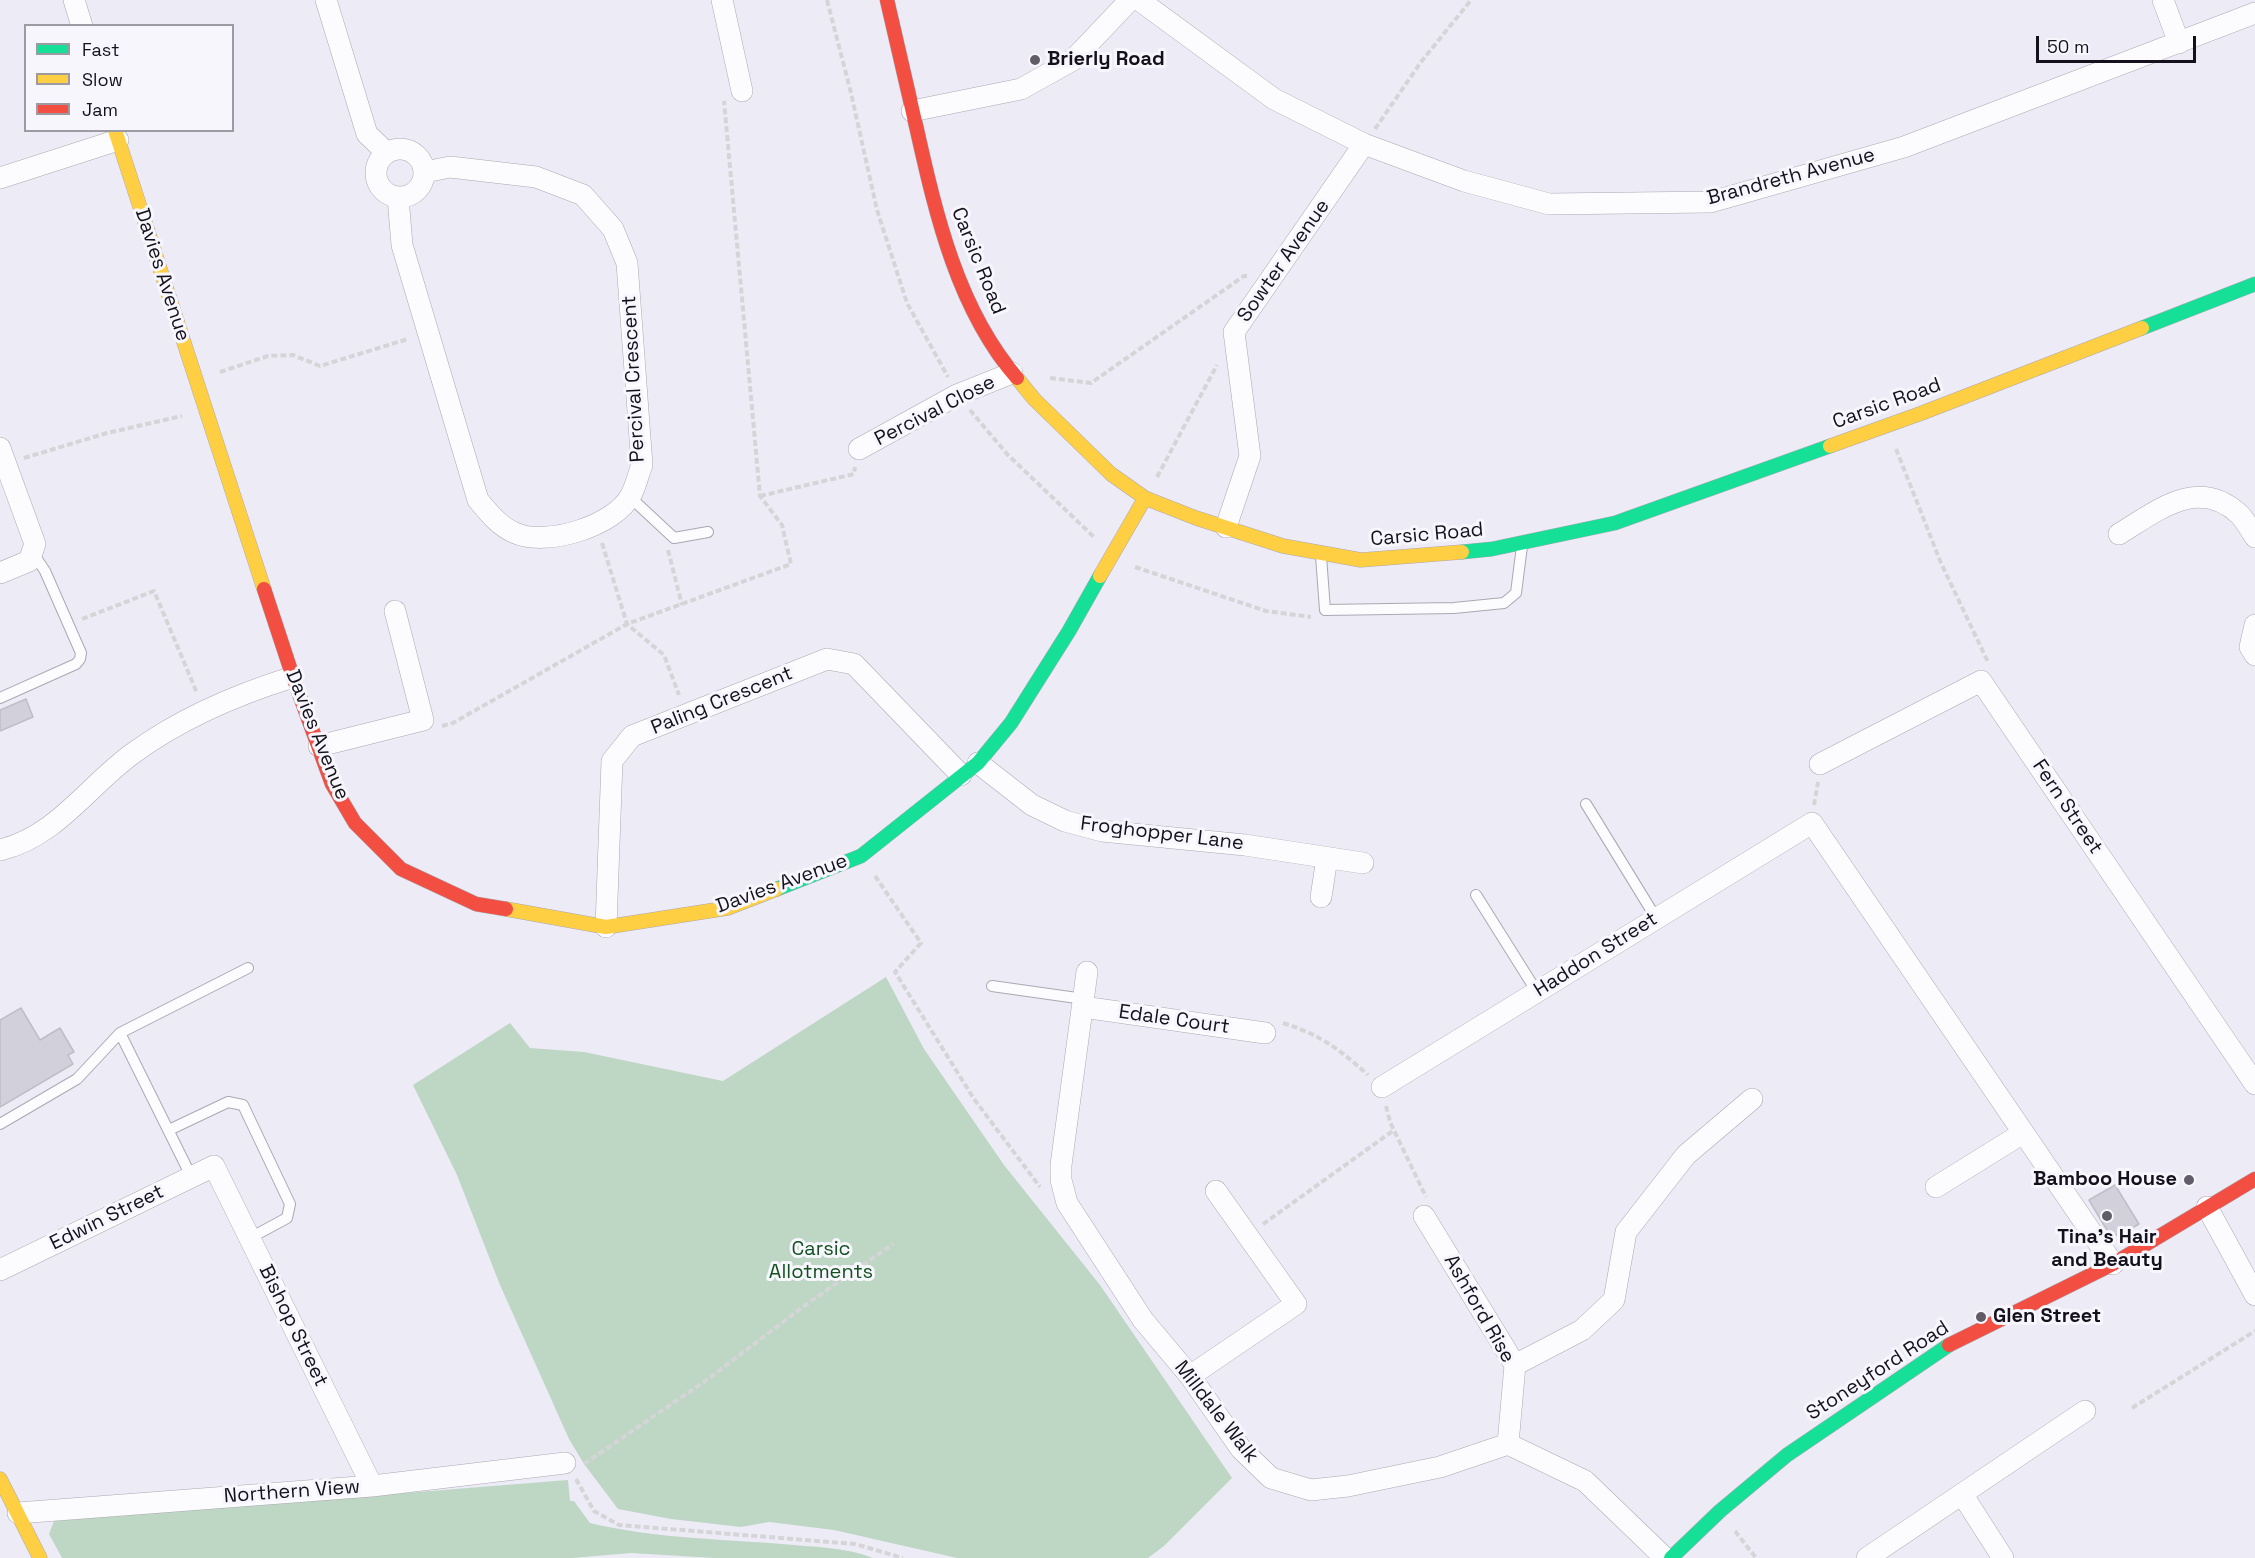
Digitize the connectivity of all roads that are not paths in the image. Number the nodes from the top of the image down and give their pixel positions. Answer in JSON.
{"nodes":[{"id":1,"x":74,"y":0,"type":"edge"},
{"id":2,"x":326,"y":0,"type":"edge"},
{"id":3,"x":722,"y":0,"type":"edge"},
{"id":4,"x":887,"y":0,"type":"edge"},
{"id":5,"x":1130,"y":0,"type":"edge"},
{"id":6,"x":1139,"y":0,"type":"edge"},
{"id":7,"x":2163,"y":0,"type":"edge"},
{"id":8,"x":2255,"y":13,"type":"edge"},
{"id":9,"x":81,"y":24,"type":"edge"},
{"id":10,"x":2179,"y":43,"type":"junction"},
{"id":11,"x":742,"y":91,"type":"road end"},
{"id":12,"x":912,"y":111,"type":"junction"},
{"id":13,"x":116,"y":135,"type":"edge"},
{"id":14,"x":1364,"y":144,"type":"junction"},
{"id":15,"x":387,"y":153,"type":"junction"},
{"id":16,"x":425,"y":172,"type":"junction"},
{"id":17,"x":0,"y":178,"type":"edge"},
{"id":18,"x":398,"y":197,"type":"junction"},
{"id":19,"x":2255,"y":284,"type":"edge"},
{"id":20,"x":1012,"y":373,"type":"junction"},
{"id":21,"x":859,"y":449,"type":"road end"},
{"id":22,"x":3,"y":455,"type":"edge"},
{"id":23,"x":630,"y":497,"type":"junction"},
{"id":24,"x":1146,"y":498,"type":"junction"},
{"id":25,"x":1227,"y":527,"type":"junction"},
{"id":26,"x":708,"y":532,"type":"dead end"},
{"id":27,"x":2119,"y":534,"type":"dead end"},
{"id":28,"x":2255,"y":537,"type":"edge"},
{"id":29,"x":1522,"y":543,"type":"junction"},
{"id":30,"x":33,"y":553,"type":"junction"},
{"id":31,"x":1321,"y":553,"type":"junction"},
{"id":32,"x":0,"y":573,"type":"edge"},
{"id":33,"x":395,"y":611,"type":"dead end"},
{"id":34,"x":2255,"y":625,"type":"edge"},
{"id":35,"x":2255,"y":655,"type":"edge"},
{"id":36,"x":292,"y":677,"type":"junction"},
{"id":37,"x":0,"y":698,"type":"edge"},
{"id":38,"x":319,"y":746,"type":"junction"},
{"id":39,"x":978,"y":762,"type":"junction"},
{"id":40,"x":1820,"y":764,"type":"road end"},
{"id":41,"x":961,"y":775,"type":"junction"},
{"id":42,"x":1586,"y":804,"type":"dead end"},
{"id":43,"x":0,"y":850,"type":"edge"},
{"id":44,"x":1327,"y":858,"type":"junction"},
{"id":45,"x":1363,"y":863,"type":"dead end"},
{"id":46,"x":1476,"y":895,"type":"dead end"},
{"id":47,"x":1321,"y":897,"type":"dead end"},
{"id":48,"x":1656,"y":918,"type":"junction"},
{"id":49,"x":606,"y":927,"type":"junction"},
{"id":50,"x":248,"y":968,"type":"dead end"},
{"id":51,"x":1087,"y":972,"type":"dead end"},
{"id":52,"x":992,"y":986,"type":"dead end"},
{"id":53,"x":1537,"y":992,"type":"junction"},
{"id":54,"x":1083,"y":1003,"type":"junction"},
{"id":55,"x":120,"y":1033,"type":"junction"},
{"id":56,"x":1265,"y":1033,"type":"road end"},
{"id":57,"x":2255,"y":1084,"type":"edge"},
{"id":58,"x":1382,"y":1087,"type":"road end"},
{"id":59,"x":1752,"y":1099,"type":"dead end"},
{"id":60,"x":0,"y":1124,"type":"edge"},
{"id":61,"x":168,"y":1130,"type":"junction"},
{"id":62,"x":2024,"y":1133,"type":"junction"},
{"id":63,"x":214,"y":1166,"type":"joint"},
{"id":64,"x":192,"y":1178,"type":"junction"},
{"id":65,"x":2255,"y":1179,"type":"edge"},
{"id":66,"x":1936,"y":1187,"type":"dead end"},
{"id":67,"x":1216,"y":1191,"type":"dead end"},
{"id":68,"x":2207,"y":1207,"type":"junction"},
{"id":69,"x":1424,"y":1216,"type":"road end"},
{"id":70,"x":250,"y":1238,"type":"junction"},
{"id":71,"x":2113,"y":1264,"type":"junction"},
{"id":72,"x":0,"y":1270,"type":"edge"},
{"id":73,"x":2255,"y":1295,"type":"edge"},
{"id":74,"x":1515,"y":1365,"type":"junction"},
{"id":75,"x":1190,"y":1376,"type":"junction"},
{"id":76,"x":2085,"y":1411,"type":"dead end"},
{"id":77,"x":1508,"y":1444,"type":"junction"},
{"id":78,"x":565,"y":1463,"type":"road end"},
{"id":79,"x":0,"y":1479,"type":"edge"},
{"id":80,"x":372,"y":1486,"type":"junction"},
{"id":81,"x":1962,"y":1494,"type":"junction"},
{"id":82,"x":18,"y":1513,"type":"junction"},
{"id":83,"x":40,"y":1558,"type":"edge"},
{"id":84,"x":1665,"y":1558,"type":"edge"},
{"id":85,"x":1671,"y":1558,"type":"edge"},
{"id":86,"x":1867,"y":1558,"type":"edge"},
{"id":87,"x":2003,"y":1558,"type":"edge"}],
"edges":[{"from":1,"to":9,"type":"street"},
{"from":2,"to":15,"type":"street"},
{"from":3,"to":11,"type":"street"},
{"from":4,"to":12,"type":"street","name":"Carsic Road"},
{"from":5,"to":12,"type":"street"},
{"from":6,"to":14,"type":"street","name":"Brandreth Avenue"},
{"from":7,"to":10,"type":"street"},
{"from":8,"to":10,"type":"street","name":"Brandreth Avenue"},
{"from":10,"to":14,"type":"street","name":"Brandreth Avenue"},
{"from":12,"to":20,"type":"street","name":"Carsic Road"},
{"from":13,"to":17,"type":"street"},
{"from":13,"to":36,"type":"street","name":"Davies Avenue"},
{"from":14,"to":25,"type":"street","name":"Sowter Avenue"},
{"from":15,"to":16,"type":"street"},
{"from":15,"to":18,"type":"street"},
{"from":16,"to":18,"type":"street"},
{"from":16,"to":23,"type":"street","name":"Percival Crescent"},
{"from":18,"to":23,"type":"street","name":"Percival Crescent"},
{"from":19,"to":29,"type":"street","name":"Carsic Road"},
{"from":20,"to":21,"type":"street","name":"Percival Close"},
{"from":20,"to":24,"type":"street","name":"Carsic Road"},
{"from":22,"to":30,"type":"street"},
{"from":23,"to":26,"type":"lane"},
{"from":24,"to":25,"type":"street","name":"Carsic Road"},
{"from":24,"to":39,"type":"street","name":"Davies Avenue"},
{"from":25,"to":31,"type":"street","name":"Carsic Road"},
{"from":27,"to":28,"type":"street"},
{"from":29,"to":31,"type":"street","name":"Carsic Road"},
{"from":29,"to":31,"type":"lane"},
{"from":30,"to":32,"type":"street"},
{"from":30,"to":37,"type":"lane"},
{"from":33,"to":38,"type":"street"},
{"from":34,"to":35,"type":"street"},
{"from":36,"to":38,"type":"street","name":"Davies Avenue"},
{"from":36,"to":43,"type":"street"},
{"from":38,"to":49,"type":"street","name":"Davies Avenue"},
{"from":39,"to":41,"type":"street","name":"Davies Avenue"},
{"from":39,"to":44,"type":"street","name":"Froghopper Lane"},
{"from":40,"to":57,"type":"street","name":"Fern Street"},
{"from":41,"to":49,"type":"street","name":"Davies Avenue"},
{"from":41,"to":49,"type":"street","name":"Paling Crescent"},
{"from":42,"to":48,"type":"lane"},
{"from":44,"to":45,"type":"street","name":"Froghopper Lane"},
{"from":44,"to":47,"type":"street"},
{"from":46,"to":53,"type":"lane"},
{"from":48,"to":53,"type":"street","name":"Haddon Street"},
{"from":48,"to":62,"type":"street","name":"Haddon Street"},
{"from":50,"to":55,"type":"lane"},
{"from":51,"to":54,"type":"street","name":"Milldale Walk"},
{"from":52,"to":54,"type":"lane"},
{"from":53,"to":58,"type":"street","name":"Haddon Street"},
{"from":54,"to":56,"type":"street","name":"Edale Court"},
{"from":54,"to":75,"type":"street","name":"Milldale Walk"},
{"from":55,"to":60,"type":"lane"},
{"from":55,"to":61,"type":"lane"},
{"from":59,"to":74,"type":"street"},
{"from":61,"to":64,"type":"lane"},
{"from":61,"to":70,"type":"lane"},
{"from":62,"to":66,"type":"street"},
{"from":62,"to":71,"type":"street"},
{"from":63,"to":64,"type":"street","name":"Edwin Street"},
{"from":63,"to":70,"type":"street","name":"Bishop Street"},
{"from":64,"to":72,"type":"street","name":"Edwin Street"},
{"from":65,"to":68,"type":"street","name":"Stoneyford Road"},
{"from":67,"to":75,"type":"street"},
{"from":68,"to":71,"type":"street","name":"Stoneyford Road"},
{"from":68,"to":73,"type":"street"},
{"from":69,"to":74,"type":"street","name":"Ashford Rise"},
{"from":70,"to":80,"type":"street","name":"Bishop Street"},
{"from":71,"to":85,"type":"street","name":"Stoneyford Road"},
{"from":74,"to":77,"type":"street","name":"Ashford Rise"},
{"from":75,"to":77,"type":"street","name":"Milldale Walk"},
{"from":76,"to":81,"type":"street"},
{"from":77,"to":84,"type":"street"},
{"from":78,"to":80,"type":"street","name":"Northern View"},
{"from":79,"to":82,"type":"street"},
{"from":80,"to":82,"type":"street","name":"Northern View"},
{"from":81,"to":86,"type":"street"},
{"from":81,"to":87,"type":"street"},
{"from":82,"to":83,"type":"street"}]}
